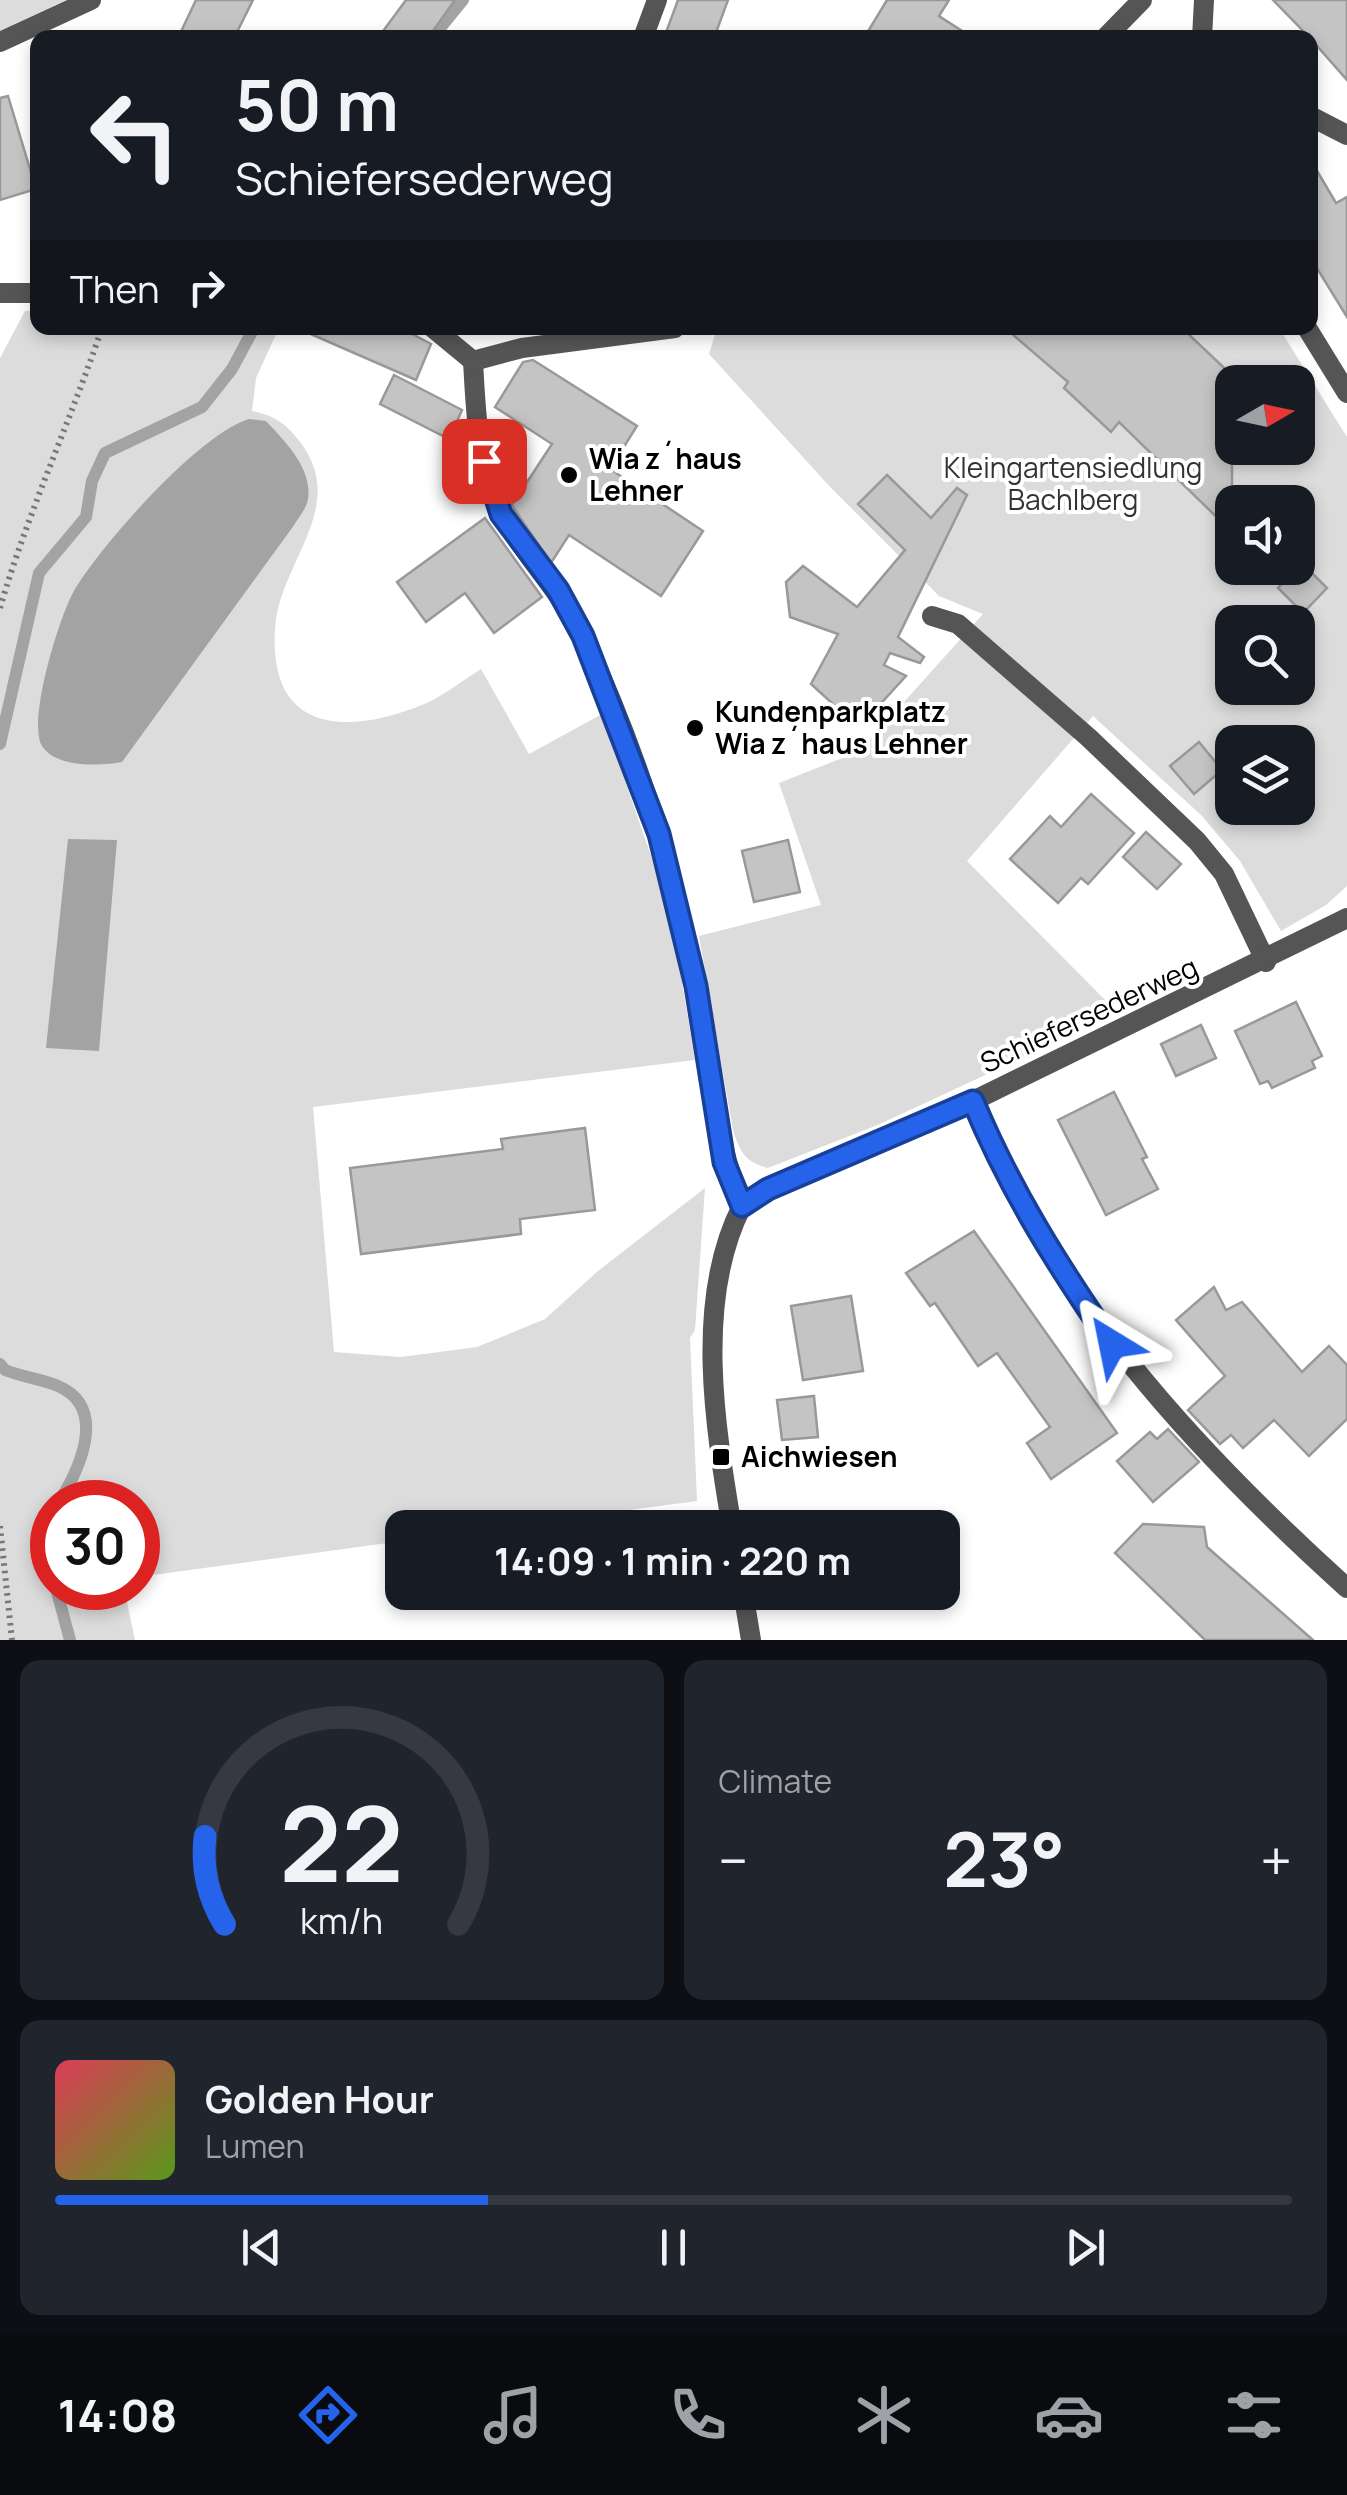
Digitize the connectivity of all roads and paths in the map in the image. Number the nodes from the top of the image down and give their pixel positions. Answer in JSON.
{"nodes":[{"id":1,"x":91,"y":0,"type":"edge"},
{"id":2,"x":657,"y":0,"type":"edge"},
{"id":3,"x":1142,"y":0,"type":"edge"},
{"id":4,"x":1204,"y":0,"type":"edge"},
{"id":5,"x":647,"y":30,"type":"edge"},
{"id":6,"x":1112,"y":30,"type":"edge"},
{"id":7,"x":1202,"y":30,"type":"edge"},
{"id":8,"x":0,"y":42,"type":"edge"},
{"id":9,"x":1318,"y":120,"type":"edge"},
{"id":10,"x":1347,"y":134,"type":"edge"},
{"id":11,"x":0,"y":292,"type":"edge"},
{"id":12,"x":30,"y":292,"type":"edge"},
{"id":13,"x":99,"y":335,"type":"edge"},
{"id":14,"x":441,"y":335,"type":"edge"},
{"id":15,"x":590,"y":335,"type":"edge"},
{"id":16,"x":1311,"y":335,"type":"edge"},
{"id":17,"x":474,"y":361,"type":"junction"},
{"id":18,"x":1347,"y":394,"type":"edge"},
{"id":19,"x":0,"y":608,"type":"edge"},
{"id":20,"x":932,"y":616,"type":"dead end"},
{"id":21,"x":1347,"y":918,"type":"edge"},
{"id":22,"x":1266,"y":962,"type":"junction"},
{"id":23,"x":973,"y":1101,"type":"junction"},
{"id":24,"x":742,"y":1206,"type":"junction"},
{"id":25,"x":730,"y":1510,"type":"edge"},
{"id":26,"x":0,"y":1526,"type":"edge"},
{"id":27,"x":1347,"y":1588,"type":"edge"},
{"id":28,"x":746,"y":1610,"type":"edge"},
{"id":29,"x":12,"y":1640,"type":"edge"},
{"id":30,"x":750,"y":1640,"type":"edge"}],
"edges":[{"from":1,"to":8,"type":"street"},
{"from":2,"to":5,"type":"street"},
{"from":3,"to":6,"type":"street"},
{"from":4,"to":7,"type":"street"},
{"from":9,"to":10,"type":"street"},
{"from":11,"to":12,"type":"street"},
{"from":13,"to":19,"type":"path"},
{"from":14,"to":17,"type":"street"},
{"from":15,"to":17,"type":"street"},
{"from":16,"to":18,"type":"street"},
{"from":17,"to":24,"type":"street"},
{"from":20,"to":22,"type":"street"},
{"from":21,"to":22,"type":"street","name":"Schiefersederweg"},
{"from":22,"to":23,"type":"street","name":"Schiefersederweg"},
{"from":23,"to":24,"type":"street","name":"Schiefersederweg"},
{"from":23,"to":27,"type":"street"},
{"from":24,"to":25,"type":"street"},
{"from":26,"to":29,"type":"path"},
{"from":28,"to":30,"type":"street"}]}
